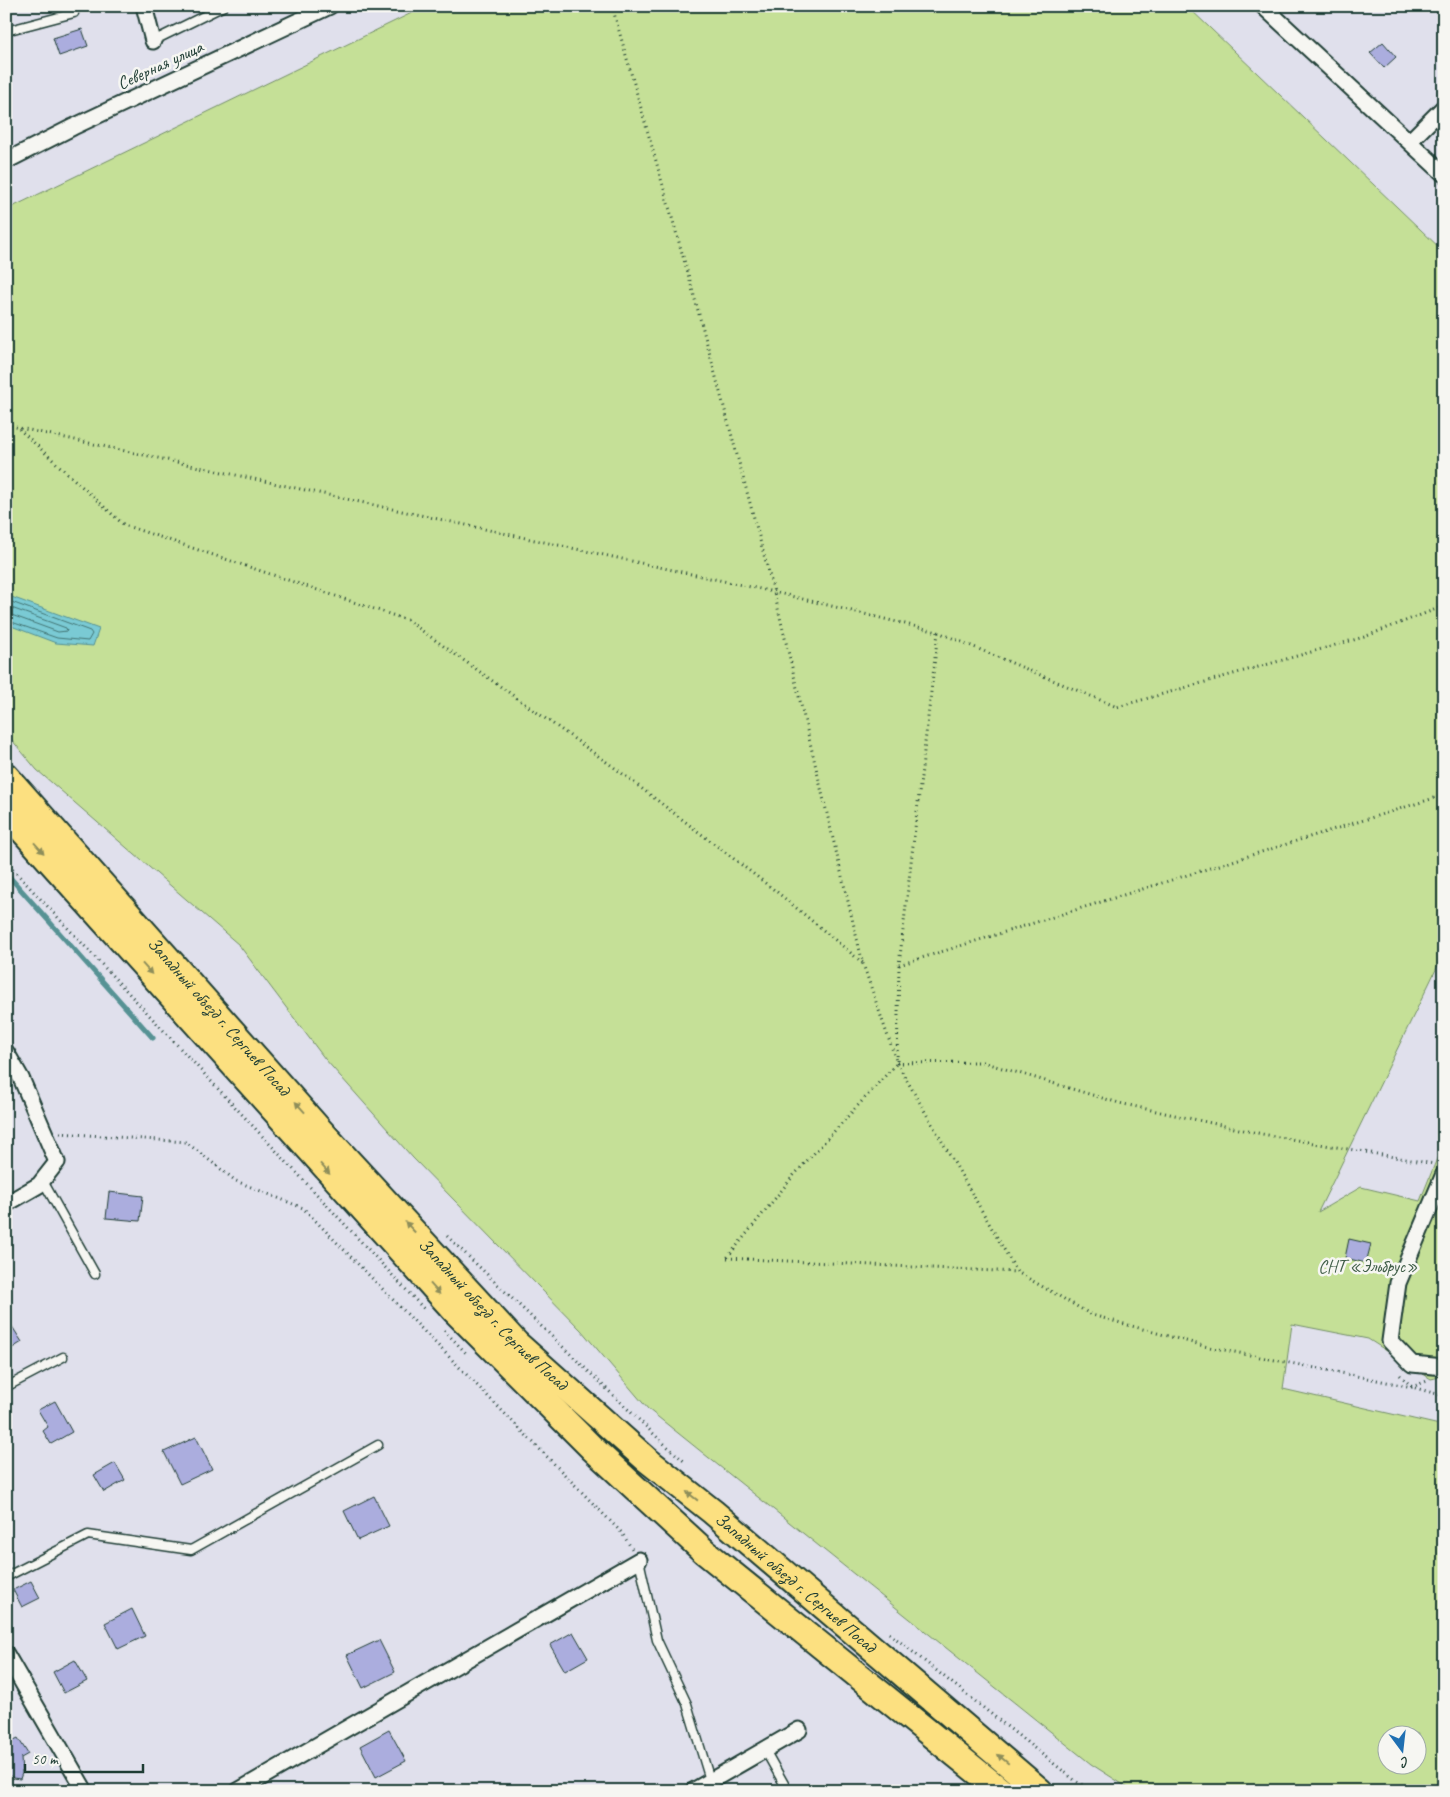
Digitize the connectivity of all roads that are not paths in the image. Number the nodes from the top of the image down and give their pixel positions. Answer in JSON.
{"nodes":[{"id":1,"x":144,"y":6,"type":"edge"},
{"id":2,"x":224,"y":6,"type":"edge"},
{"id":3,"x":330,"y":6,"type":"edge"},
{"id":4,"x":1263,"y":6,"type":"edge"},
{"id":5,"x":74,"y":13,"type":"dead end"},
{"id":6,"x":6,"y":31,"type":"edge"},
{"id":7,"x":153,"y":41,"type":"joint"},
{"id":8,"x":1444,"y":107,"type":"edge"},
{"id":9,"x":1410,"y":141,"type":"junction"},
{"id":10,"x":6,"y":161,"type":"edge"},
{"id":11,"x":1444,"y":174,"type":"edge"},
{"id":12,"x":6,"y":776,"type":"edge"},
{"id":13,"x":6,"y":812,"type":"edge"},
{"id":14,"x":6,"y":1052,"type":"edge"},
{"id":15,"x":1444,"y":1174,"type":"edge"},
{"id":16,"x":43,"y":1181,"type":"junction"},
{"id":17,"x":6,"y":1204,"type":"edge"},
{"id":18,"x":95,"y":1274,"type":"dead end"},
{"id":19,"x":63,"y":1356,"type":"dead end"},
{"id":20,"x":1440,"y":1372,"type":"edge"},
{"id":21,"x":6,"y":1386,"type":"edge"},
{"id":22,"x":378,"y":1445,"type":"dead end"},
{"id":23,"x":639,"y":1560,"type":"joint"},
{"id":24,"x":6,"y":1577,"type":"edge"},
{"id":25,"x":6,"y":1655,"type":"edge"},
{"id":26,"x":799,"y":1730,"type":"dead end"},
{"id":27,"x":765,"y":1750,"type":"junction"},
{"id":28,"x":710,"y":1780,"type":"junction"},
{"id":29,"x":85,"y":1791,"type":"edge"},
{"id":30,"x":238,"y":1791,"type":"edge"},
{"id":31,"x":693,"y":1791,"type":"edge"},
{"id":32,"x":788,"y":1791,"type":"edge"},
{"id":33,"x":1001,"y":1791,"type":"edge"},
{"id":34,"x":1040,"y":1791,"type":"edge"}],
"edges":[{"from":1,"to":7,"type":"street"},
{"from":2,"to":7,"type":"lane"},
{"from":3,"to":10,"type":"street","name":"Северная улица"},
{"from":4,"to":9,"type":"street"},
{"from":5,"to":6,"type":"lane"},
{"from":8,"to":9,"type":"street"},
{"from":9,"to":11,"type":"street"},
{"from":34,"to":12,"type":"main road","name":"Западный объезд г. Сергиев Посад","one_way":true},
{"from":13,"to":33,"type":"main road","name":"Западный объезд г. Сергиев Посад","one_way":true},
{"from":14,"to":16,"type":"street"},
{"from":15,"to":20,"type":"street"},
{"from":16,"to":17,"type":"street"},
{"from":16,"to":18,"type":"lane"},
{"from":19,"to":21,"type":"lane"},
{"from":22,"to":24,"type":"lane"},
{"from":23,"to":28,"type":"lane"},
{"from":23,"to":30,"type":"street"},
{"from":25,"to":29,"type":"street"},
{"from":26,"to":27,"type":"street"},
{"from":27,"to":28,"type":"street"},
{"from":27,"to":32,"type":"lane"},
{"from":28,"to":31,"type":"street"}]}
